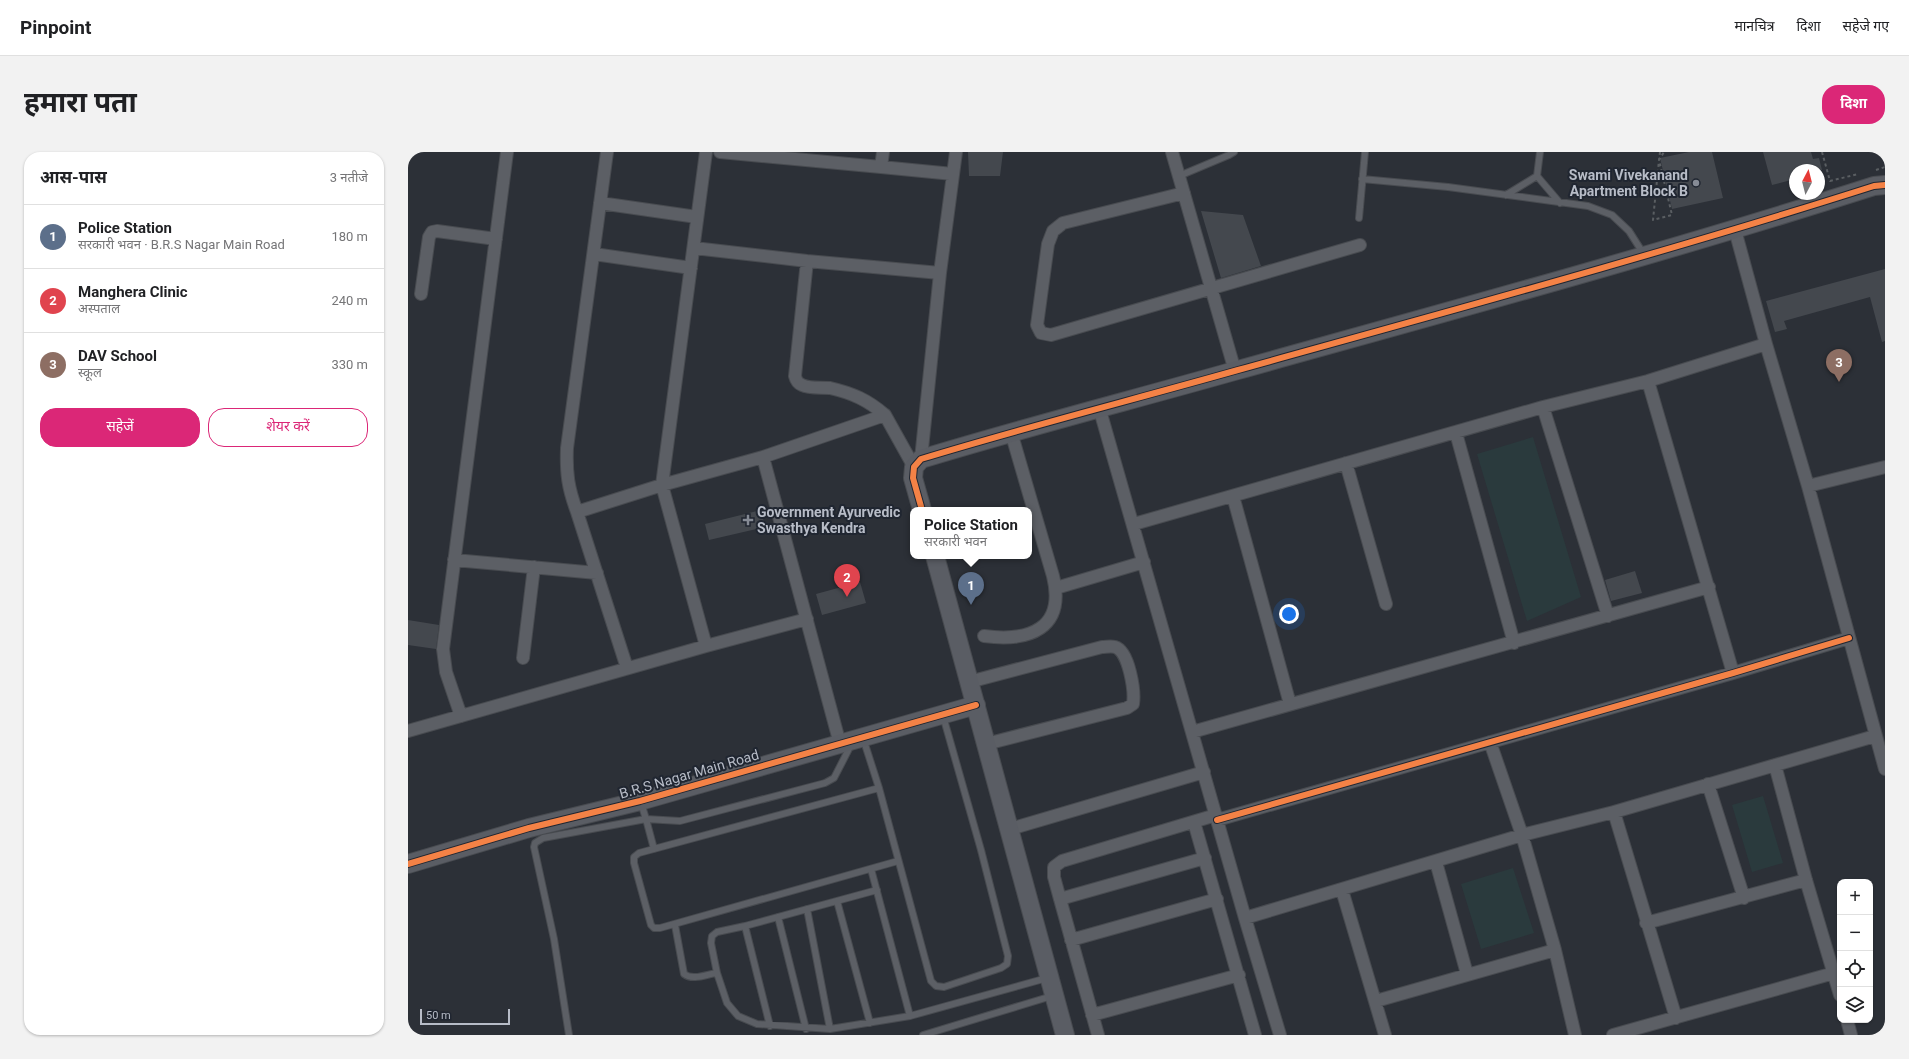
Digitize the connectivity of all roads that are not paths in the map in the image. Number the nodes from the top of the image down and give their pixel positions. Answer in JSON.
{"nodes":[{"id":1,"x":507,"y":152,"type":"edge"},
{"id":2,"x":607,"y":152,"type":"edge"},
{"id":3,"x":706,"y":152,"type":"edge"},
{"id":4,"x":720,"y":152,"type":"edge"},
{"id":5,"x":883,"y":152,"type":"edge"},
{"id":6,"x":956,"y":152,"type":"edge"},
{"id":7,"x":1172,"y":152,"type":"edge"},
{"id":8,"x":1234,"y":152,"type":"edge"},
{"id":9,"x":1366,"y":152,"type":"edge"},
{"id":10,"x":1540,"y":152,"type":"edge"},
{"id":11,"x":881,"y":167,"type":"junction"},
{"id":12,"x":953,"y":174,"type":"junction"},
{"id":13,"x":1179,"y":176,"type":"junction"},
{"id":14,"x":1537,"y":176,"type":"junction"},
{"id":15,"x":1362,"y":179,"type":"junction"},
{"id":16,"x":1885,"y":185,"type":"edge"},
{"id":17,"x":1184,"y":193,"type":"junction"},
{"id":18,"x":1506,"y":195,"type":"junction"},
{"id":19,"x":600,"y":203,"type":"junction"},
{"id":20,"x":1560,"y":203,"type":"junction"},
{"id":21,"x":697,"y":217,"type":"junction"},
{"id":22,"x":1359,"y":218,"type":"dead end"},
{"id":23,"x":1735,"y":230,"type":"junction"},
{"id":24,"x":496,"y":239,"type":"junction"},
{"id":25,"x":1360,"y":245,"type":"dead end"},
{"id":26,"x":694,"y":248,"type":"junction"},
{"id":27,"x":594,"y":254,"type":"junction"},
{"id":28,"x":1644,"y":256,"type":"junction"},
{"id":29,"x":807,"y":261,"type":"junction"},
{"id":30,"x":691,"y":268,"type":"junction"},
{"id":31,"x":940,"y":273,"type":"junction"},
{"id":32,"x":1212,"y":289,"type":"junction"},
{"id":33,"x":421,"y":294,"type":"dead end"},
{"id":34,"x":1766,"y":344,"type":"junction"},
{"id":35,"x":1235,"y":371,"type":"junction"},
{"id":36,"x":1648,"y":381,"type":"junction"},
{"id":37,"x":1099,"y":407,"type":"junction"},
{"id":38,"x":1543,"y":407,"type":"junction"},
{"id":39,"x":885,"y":415,"type":"junction"},
{"id":40,"x":1011,"y":432,"type":"junction"},
{"id":41,"x":1456,"y":433,"type":"junction"},
{"id":42,"x":763,"y":457,"type":"junction"},
{"id":43,"x":918,"y":463,"type":"junction"},
{"id":44,"x":1346,"y":463,"type":"junction"},
{"id":45,"x":1885,"y":467,"type":"edge"},
{"id":46,"x":662,"y":485,"type":"junction"},
{"id":47,"x":1808,"y":486,"type":"junction"},
{"id":48,"x":1233,"y":496,"type":"junction"},
{"id":49,"x":921,"y":507,"type":"edge"},
{"id":50,"x":577,"y":512,"type":"junction"},
{"id":51,"x":1134,"y":524,"type":"junction"},
{"id":52,"x":936,"y":559,"type":"edge"},
{"id":53,"x":454,"y":560,"type":"junction"},
{"id":54,"x":1144,"y":562,"type":"junction"},
{"id":55,"x":534,"y":567,"type":"junction"},
{"id":56,"x":596,"y":573,"type":"junction"},
{"id":57,"x":1709,"y":587,"type":"junction"},
{"id":58,"x":1056,"y":588,"type":"junction"},
{"id":59,"x":1386,"y":604,"type":"dead end"},
{"id":60,"x":1608,"y":616,"type":"junction"},
{"id":61,"x":807,"y":619,"type":"junction"},
{"id":62,"x":984,"y":636,"type":"dead end"},
{"id":63,"x":1849,"y":638,"type":"junction"},
{"id":64,"x":1514,"y":643,"type":"junction"},
{"id":65,"x":706,"y":646,"type":"junction"},
{"id":66,"x":522,"y":658,"type":"dead end"},
{"id":67,"x":627,"y":668,"type":"junction"},
{"id":68,"x":1733,"y":673,"type":"junction"},
{"id":69,"x":969,"y":682,"type":"junction"},
{"id":70,"x":1290,"y":704,"type":"junction"},
{"id":71,"x":976,"y":705,"type":"junction"},
{"id":72,"x":942,"y":713,"type":"junction"},
{"id":73,"x":461,"y":716,"type":"junction"},
{"id":74,"x":408,"y":731,"type":"edge"},
{"id":75,"x":1192,"y":732,"type":"junction"},
{"id":76,"x":1875,"y":736,"type":"junction"},
{"id":77,"x":852,"y":740,"type":"junction"},
{"id":78,"x":1490,"y":742,"type":"junction"},
{"id":79,"x":986,"y":744,"type":"junction"},
{"id":80,"x":1775,"y":765,"type":"junction"},
{"id":81,"x":1885,"y":769,"type":"edge"},
{"id":82,"x":1204,"y":772,"type":"junction"},
{"id":83,"x":1708,"y":784,"type":"junction"},
{"id":84,"x":879,"y":788,"type":"junction"},
{"id":85,"x":640,"y":801,"type":"junction"},
{"id":86,"x":1614,"y":812,"type":"junction"},
{"id":87,"x":1217,"y":818,"type":"junction"},
{"id":88,"x":646,"y":819,"type":"junction"},
{"id":89,"x":1194,"y":822,"type":"junction"},
{"id":90,"x":1010,"y":829,"type":"junction"},
{"id":91,"x":1522,"y":835,"type":"junction"},
{"id":92,"x":654,"y":849,"type":"junction"},
{"id":93,"x":1205,"y":858,"type":"junction"},
{"id":94,"x":898,"y":861,"type":"junction"},
{"id":95,"x":1436,"y":862,"type":"junction"},
{"id":96,"x":408,"y":864,"type":"edge"},
{"id":97,"x":871,"y":869,"type":"junction"},
{"id":98,"x":1806,"y":880,"type":"junction"},
{"id":99,"x":877,"y":890,"type":"junction"},
{"id":100,"x":1342,"y":890,"type":"junction"},
{"id":101,"x":1744,"y":898,"type":"junction"},
{"id":102,"x":1060,"y":899,"type":"junction"},
{"id":103,"x":1217,"y":899,"type":"junction"},
{"id":104,"x":837,"y":901,"type":"junction"},
{"id":105,"x":806,"y":909,"type":"junction"},
{"id":106,"x":778,"y":917,"type":"junction"},
{"id":107,"x":1245,"y":918,"type":"junction"},
{"id":108,"x":1646,"y":923,"type":"junction"},
{"id":109,"x":675,"y":925,"type":"junction"},
{"id":110,"x":745,"y":926,"type":"junction"},
{"id":111,"x":1071,"y":940,"type":"junction"},
{"id":112,"x":1554,"y":950,"type":"junction"},
{"id":113,"x":717,"y":972,"type":"junction"},
{"id":114,"x":1834,"y":973,"type":"junction"},
{"id":115,"x":1467,"y":974,"type":"junction"},
{"id":116,"x":1239,"y":975,"type":"junction"},
{"id":117,"x":1050,"y":976,"type":"junction"},
{"id":118,"x":1838,"y":987,"type":"edge"},
{"id":119,"x":1056,"y":995,"type":"junction"},
{"id":120,"x":1376,"y":1001,"type":"junction"},
{"id":121,"x":1092,"y":1015,"type":"junction"},
{"id":122,"x":910,"y":1016,"type":"junction"},
{"id":123,"x":1676,"y":1018,"type":"junction"},
{"id":124,"x":870,"y":1023,"type":"junction"},
{"id":125,"x":1848,"y":1023,"type":"edge"},
{"id":126,"x":770,"y":1026,"type":"junction"},
{"id":127,"x":806,"y":1029,"type":"junction"},
{"id":128,"x":830,"y":1029,"type":"junction"},
{"id":129,"x":568,"y":1035,"type":"edge"},
{"id":130,"x":923,"y":1035,"type":"edge"},
{"id":131,"x":1065,"y":1035,"type":"edge"},
{"id":132,"x":1098,"y":1035,"type":"edge"},
{"id":133,"x":1255,"y":1035,"type":"edge"},
{"id":134,"x":1280,"y":1035,"type":"edge"},
{"id":135,"x":1385,"y":1035,"type":"edge"},
{"id":136,"x":1576,"y":1035,"type":"edge"},
{"id":137,"x":1613,"y":1035,"type":"edge"},
{"id":138,"x":1851,"y":1035,"type":"edge"}],
"edges":[{"from":1,"to":24,"type":"street"},
{"from":2,"to":19,"type":"street"},
{"from":3,"to":21,"type":"street"},
{"from":4,"to":11,"type":"street"},
{"from":5,"to":11,"type":"street"},
{"from":6,"to":12,"type":"street"},
{"from":7,"to":13,"type":"street"},
{"from":8,"to":13,"type":"lane"},
{"from":9,"to":15,"type":"lane"},
{"from":10,"to":14,"type":"lane"},
{"from":11,"to":12,"type":"street"},
{"from":12,"to":31,"type":"street"},
{"from":13,"to":17,"type":"street"},
{"from":14,"to":18,"type":"lane"},
{"from":14,"to":20,"type":"lane"},
{"from":15,"to":18,"type":"lane"},
{"from":15,"to":22,"type":"lane"},
{"from":16,"to":23,"type":"street"},
{"from":17,"to":32,"type":"street"},
{"from":17,"to":32,"type":"street"},
{"from":18,"to":20,"type":"lane"},
{"from":19,"to":21,"type":"street"},
{"from":19,"to":27,"type":"street"},
{"from":20,"to":28,"type":"lane"},
{"from":21,"to":26,"type":"street"},
{"from":23,"to":28,"type":"street"},
{"from":23,"to":34,"type":"street"},
{"from":24,"to":33,"type":"street"},
{"from":24,"to":53,"type":"street"},
{"from":25,"to":32,"type":"street"},
{"from":26,"to":29,"type":"street"},
{"from":26,"to":30,"type":"street"},
{"from":27,"to":30,"type":"street"},
{"from":27,"to":50,"type":"street"},
{"from":28,"to":35,"type":"street"},
{"from":29,"to":31,"type":"street"},
{"from":29,"to":39,"type":"street"},
{"from":30,"to":46,"type":"street"},
{"from":31,"to":43,"type":"street"},
{"from":32,"to":35,"type":"street"},
{"from":34,"to":36,"type":"street"},
{"from":34,"to":47,"type":"street"},
{"from":35,"to":37,"type":"street"},
{"from":36,"to":38,"type":"street"},
{"from":36,"to":57,"type":"street"},
{"from":37,"to":40,"type":"street"},
{"from":37,"to":51,"type":"street"},
{"from":38,"to":41,"type":"street"},
{"from":38,"to":60,"type":"street"},
{"from":39,"to":42,"type":"street"},
{"from":39,"to":43,"type":"street"},
{"from":40,"to":43,"type":"street"},
{"from":40,"to":58,"type":"street"},
{"from":41,"to":44,"type":"street"},
{"from":41,"to":64,"type":"street"},
{"from":42,"to":46,"type":"street"},
{"from":42,"to":61,"type":"street"},
{"from":43,"to":49,"type":"street"},
{"from":44,"to":48,"type":"street"},
{"from":44,"to":59,"type":"street"},
{"from":45,"to":47,"type":"street"},
{"from":46,"to":50,"type":"street"},
{"from":46,"to":65,"type":"street"},
{"from":47,"to":63,"type":"street"},
{"from":48,"to":51,"type":"street"},
{"from":48,"to":70,"type":"street"},
{"from":50,"to":56,"type":"street"},
{"from":51,"to":54,"type":"street"},
{"from":52,"to":69,"type":"street"},
{"from":53,"to":55,"type":"street"},
{"from":53,"to":73,"type":"street"},
{"from":54,"to":58,"type":"street"},
{"from":54,"to":75,"type":"street"},
{"from":55,"to":56,"type":"street"},
{"from":55,"to":66,"type":"street"},
{"from":56,"to":67,"type":"street"},
{"from":57,"to":60,"type":"street"},
{"from":57,"to":68,"type":"street"},
{"from":58,"to":62,"type":"street"},
{"from":60,"to":64,"type":"street"},
{"from":61,"to":65,"type":"street"},
{"from":61,"to":77,"type":"street"},
{"from":63,"to":68,"type":"street"},
{"from":63,"to":76,"type":"street"},
{"from":64,"to":70,"type":"street"},
{"from":65,"to":67,"type":"street"},
{"from":67,"to":73,"type":"street"},
{"from":68,"to":78,"type":"street"},
{"from":69,"to":71,"type":"street"},
{"from":69,"to":79,"type":"street"},
{"from":70,"to":75,"type":"street"},
{"from":71,"to":72,"type":"street","name":"B.R.S Nagar Main Road"},
{"from":71,"to":79,"type":"street"},
{"from":72,"to":77,"type":"street","name":"B.R.S Nagar Main Road"},
{"from":72,"to":94,"type":"lane"},
{"from":73,"to":74,"type":"street"},
{"from":75,"to":82,"type":"street"},
{"from":76,"to":80,"type":"street"},
{"from":76,"to":81,"type":"street"},
{"from":77,"to":84,"type":"lane"},
{"from":77,"to":85,"type":"street","name":"B.R.S Nagar Main Road"},
{"from":77,"to":88,"type":"lane"},
{"from":78,"to":87,"type":"street"},
{"from":78,"to":91,"type":"street"},
{"from":79,"to":90,"type":"street"},
{"from":80,"to":83,"type":"street"},
{"from":80,"to":98,"type":"street"},
{"from":82,"to":87,"type":"street"},
{"from":82,"to":90,"type":"street"},
{"from":83,"to":86,"type":"street"},
{"from":83,"to":101,"type":"street"},
{"from":84,"to":92,"type":"lane"},
{"from":84,"to":94,"type":"lane"},
{"from":85,"to":88,"type":"lane"},
{"from":85,"to":96,"type":"street","name":"B.R.S Nagar Main Road"},
{"from":86,"to":91,"type":"street"},
{"from":86,"to":108,"type":"street"},
{"from":87,"to":89,"type":"street"},
{"from":87,"to":107,"type":"street"},
{"from":88,"to":92,"type":"lane"},
{"from":88,"to":129,"type":"lane"},
{"from":89,"to":93,"type":"street"},
{"from":89,"to":102,"type":"street"},
{"from":90,"to":117,"type":"street"},
{"from":91,"to":95,"type":"street"},
{"from":91,"to":112,"type":"street"},
{"from":92,"to":109,"type":"lane"},
{"from":93,"to":102,"type":"street"},
{"from":93,"to":103,"type":"street"},
{"from":94,"to":97,"type":"lane"},
{"from":95,"to":100,"type":"street"},
{"from":95,"to":115,"type":"street"},
{"from":97,"to":99,"type":"lane"},
{"from":97,"to":109,"type":"lane"},
{"from":98,"to":101,"type":"street"},
{"from":98,"to":114,"type":"street"},
{"from":99,"to":104,"type":"lane"},
{"from":99,"to":122,"type":"lane"},
{"from":100,"to":107,"type":"street"},
{"from":100,"to":120,"type":"street"},
{"from":101,"to":108,"type":"street"},
{"from":102,"to":111,"type":"street"},
{"from":103,"to":111,"type":"street"},
{"from":103,"to":116,"type":"street"},
{"from":104,"to":105,"type":"lane"},
{"from":104,"to":124,"type":"lane"},
{"from":105,"to":106,"type":"lane"},
{"from":105,"to":128,"type":"lane"},
{"from":106,"to":110,"type":"lane"},
{"from":106,"to":127,"type":"lane"},
{"from":107,"to":134,"type":"street"},
{"from":108,"to":123,"type":"street"},
{"from":109,"to":113,"type":"lane"},
{"from":110,"to":113,"type":"lane"},
{"from":110,"to":126,"type":"lane"},
{"from":111,"to":121,"type":"street"},
{"from":112,"to":115,"type":"street"},
{"from":112,"to":136,"type":"street"},
{"from":113,"to":126,"type":"lane"},
{"from":114,"to":118,"type":"street"},
{"from":114,"to":123,"type":"street"},
{"from":115,"to":120,"type":"street"},
{"from":116,"to":121,"type":"street"},
{"from":116,"to":133,"type":"street"},
{"from":117,"to":119,"type":"street"},
{"from":117,"to":122,"type":"lane"},
{"from":119,"to":130,"type":"lane"},
{"from":119,"to":131,"type":"street"},
{"from":120,"to":135,"type":"street"},
{"from":121,"to":132,"type":"street"},
{"from":122,"to":124,"type":"lane"},
{"from":123,"to":137,"type":"street"},
{"from":124,"to":128,"type":"lane"},
{"from":125,"to":138,"type":"street"},
{"from":126,"to":127,"type":"lane"},
{"from":127,"to":128,"type":"lane"}]}
